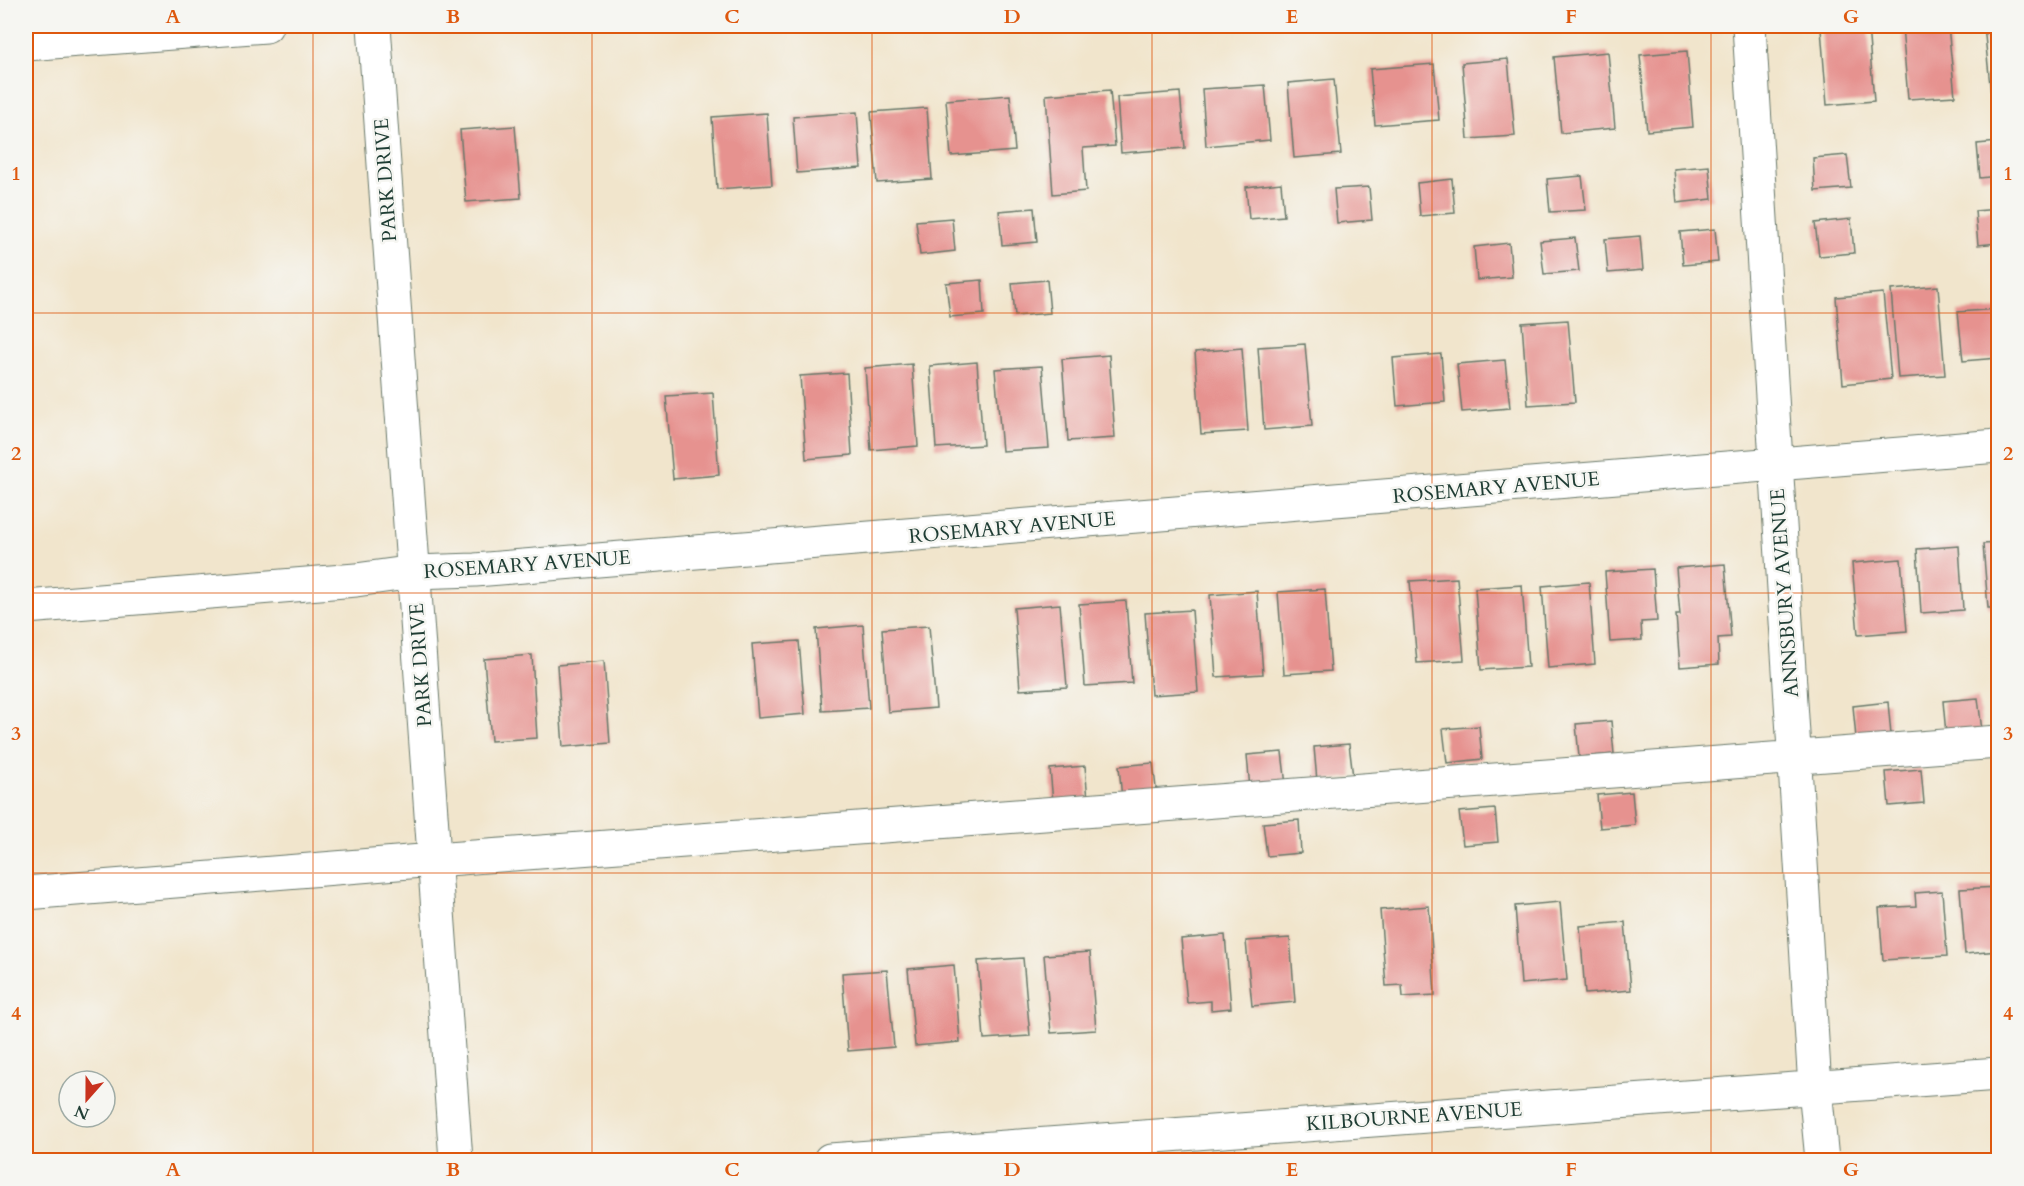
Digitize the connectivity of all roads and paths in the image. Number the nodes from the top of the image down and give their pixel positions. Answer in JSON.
{"nodes":[{"id":1,"x":266,"y":26,"type":"edge"},
{"id":2,"x":374,"y":26,"type":"edge"},
{"id":3,"x":1749,"y":26,"type":"edge"},
{"id":4,"x":26,"y":44,"type":"edge"},
{"id":5,"x":1998,"y":446,"type":"edge"},
{"id":6,"x":1776,"y":465,"type":"junction"},
{"id":7,"x":414,"y":572,"type":"junction"},
{"id":8,"x":26,"y":607,"type":"edge"},
{"id":9,"x":1998,"y":742,"type":"edge"},
{"id":10,"x":1794,"y":758,"type":"junction"},
{"id":11,"x":434,"y":860,"type":"junction"},
{"id":12,"x":26,"y":892,"type":"edge"},
{"id":13,"x":1998,"y":1074,"type":"edge"},
{"id":14,"x":1815,"y":1088,"type":"junction"},
{"id":15,"x":456,"y":1161,"type":"edge"},
{"id":16,"x":830,"y":1161,"type":"edge"},
{"id":17,"x":1822,"y":1161,"type":"edge"}],
"edges":[{"from":1,"to":4,"type":"street"},
{"from":2,"to":7,"type":"street","name":"PARK DRIVE"},
{"from":3,"to":6,"type":"street","name":"ANNSBURY AVENUE"},
{"from":5,"to":6,"type":"street","name":"ROSEMARY AVENUE"},
{"from":6,"to":7,"type":"street","name":"ROSEMARY AVENUE"},
{"from":6,"to":10,"type":"street","name":"ANNSBURY AVENUE"},
{"from":7,"to":8,"type":"street","name":"ROSEMARY AVENUE"},
{"from":7,"to":11,"type":"street","name":"PARK DRIVE"},
{"from":9,"to":10,"type":"street"},
{"from":10,"to":11,"type":"street"},
{"from":10,"to":14,"type":"street","name":"ANNSBURY AVENUE"},
{"from":11,"to":12,"type":"street"},
{"from":11,"to":15,"type":"street","name":"PARK DRIVE"},
{"from":13,"to":14,"type":"street","name":"KILBOURNE AVENUE"},
{"from":14,"to":16,"type":"street","name":"KILBOURNE AVENUE"},
{"from":14,"to":17,"type":"street","name":"ANNSBURY AVENUE"}]}
